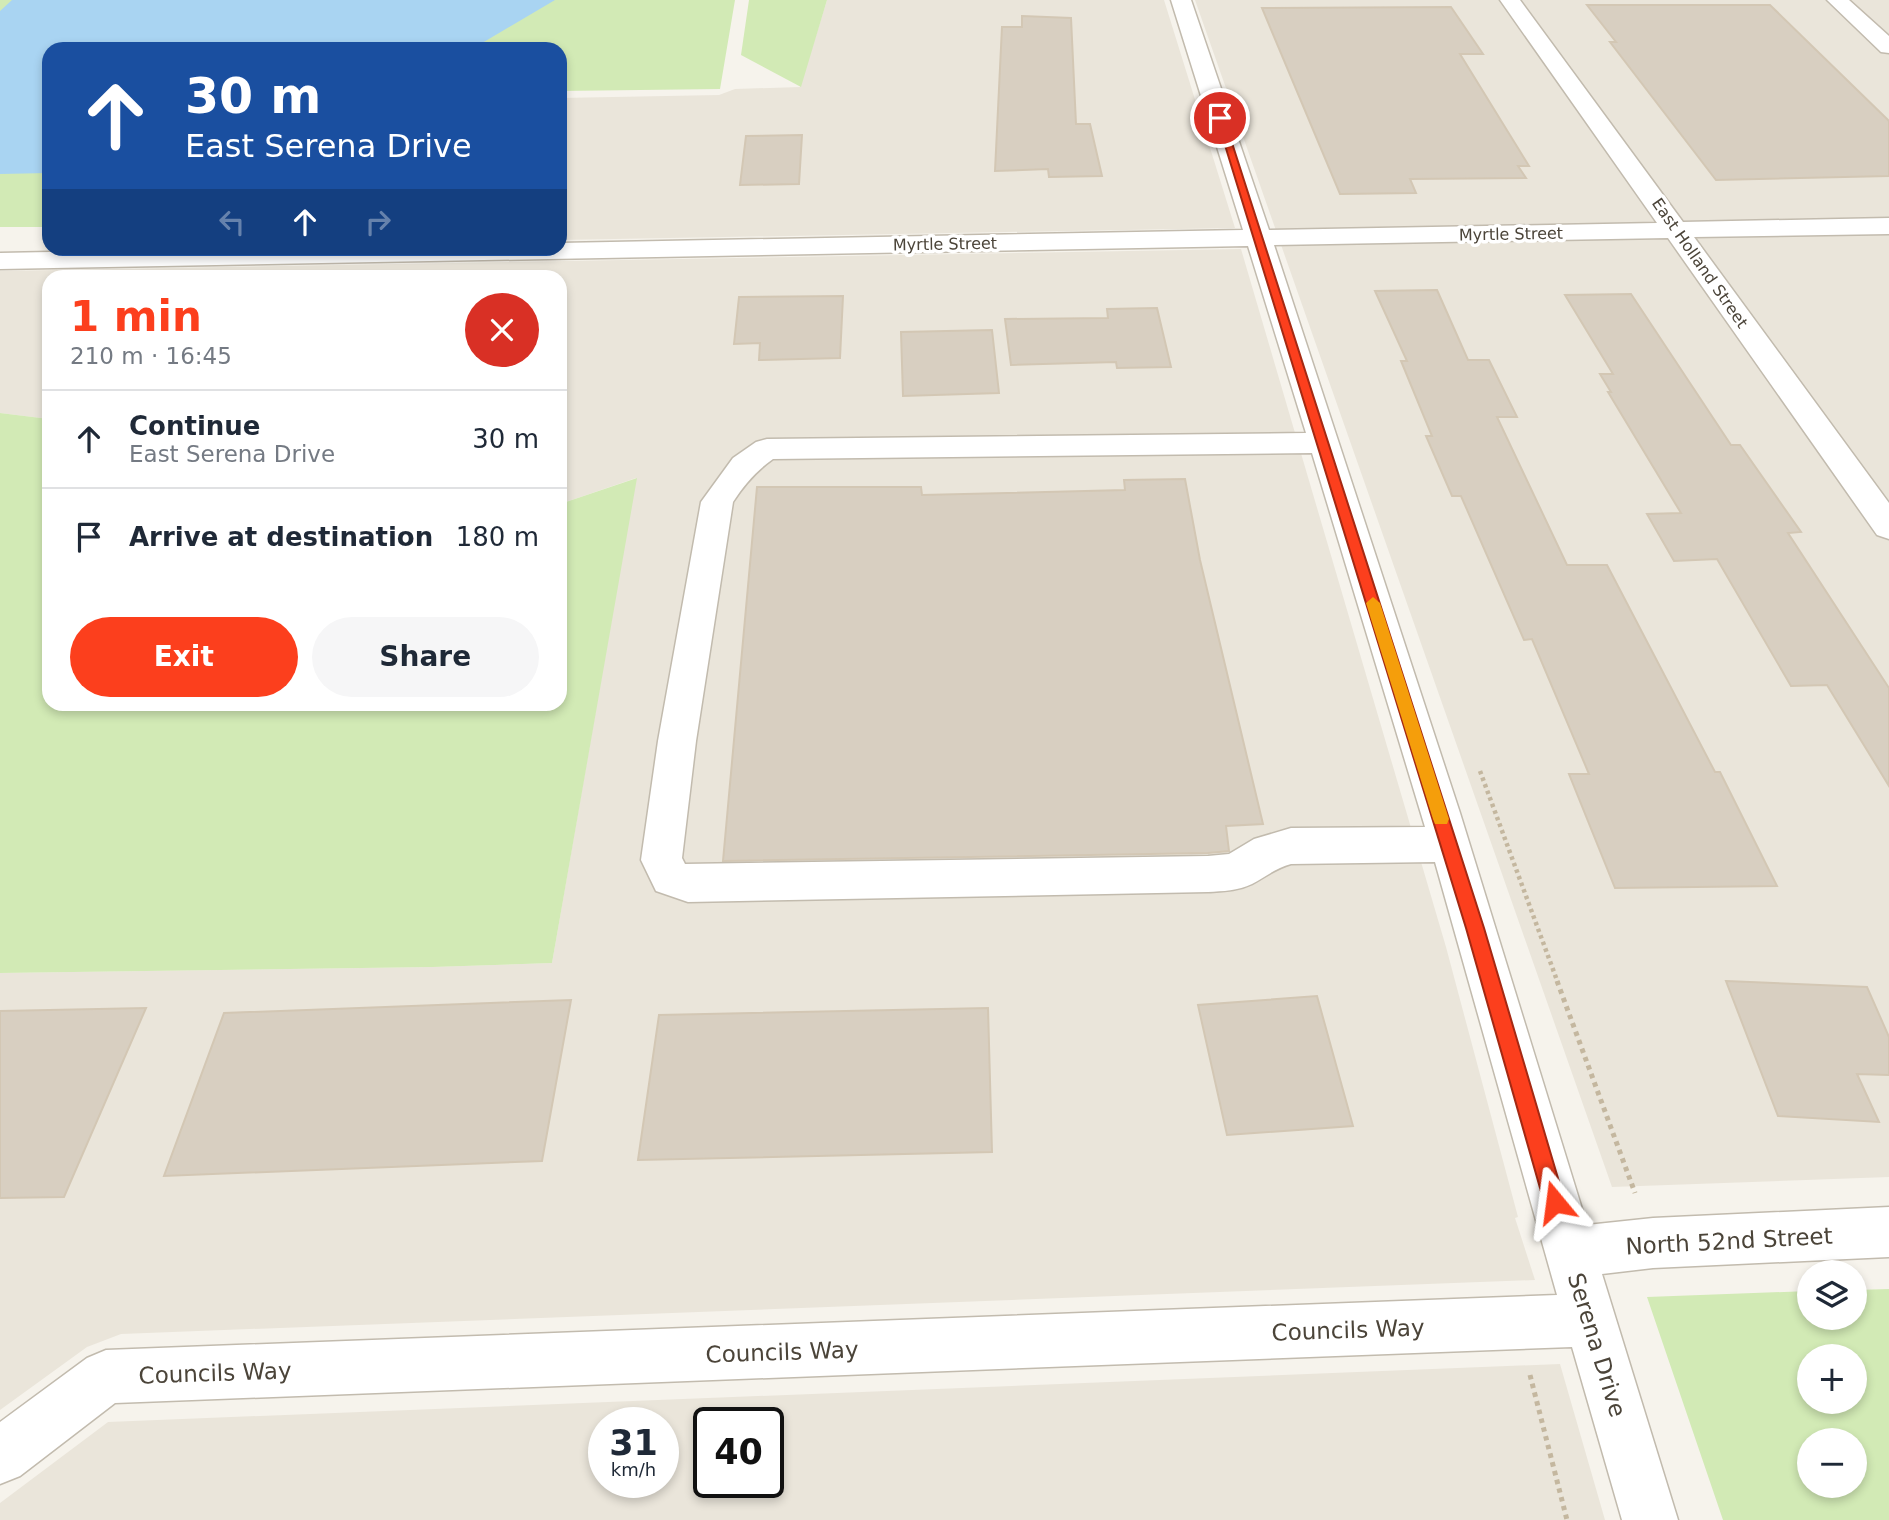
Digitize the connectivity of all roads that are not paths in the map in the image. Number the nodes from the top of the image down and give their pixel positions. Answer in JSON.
{"nodes":[{"id":1,"x":1181,"y":0,"type":"edge"},
{"id":2,"x":1510,"y":0,"type":"edge"},
{"id":3,"x":1837,"y":0,"type":"edge"},
{"id":4,"x":1889,"y":47,"type":"edge"},
{"id":5,"x":1889,"y":226,"type":"edge"},
{"id":6,"x":1677,"y":231,"type":"junction"},
{"id":7,"x":1259,"y":238,"type":"junction"},
{"id":8,"x":567,"y":251,"type":"edge"},
{"id":9,"x":274,"y":256,"type":"edge"},
{"id":10,"x":0,"y":261,"type":"edge"},
{"id":11,"x":1324,"y":443,"type":"junction"},
{"id":12,"x":1889,"y":527,"type":"edge"},
{"id":13,"x":1448,"y":844,"type":"junction"},
{"id":14,"x":1889,"y":1232,"type":"edge"},
{"id":15,"x":1569,"y":1252,"type":"junction"},
{"id":16,"x":1589,"y":1320,"type":"junction"},
{"id":17,"x":0,"y":1456,"type":"edge"},
{"id":18,"x":1650,"y":1520,"type":"edge"}],
"edges":[{"from":1,"to":7,"type":"street","name":"Serena Drive"},
{"from":2,"to":6,"type":"street","name":"East Holland Street"},
{"from":3,"to":4,"type":"street"},
{"from":5,"to":6,"type":"street","name":"Myrtle Street"},
{"from":6,"to":7,"type":"street","name":"Myrtle Street"},
{"from":6,"to":12,"type":"street","name":"East Holland Street"},
{"from":7,"to":8,"type":"street","name":"Myrtle Street"},
{"from":7,"to":11,"type":"street","name":"Serena Drive"},
{"from":9,"to":10,"type":"street","name":"Myrtle Street"},
{"from":11,"to":13,"type":"street","name":"Serena Drive"},
{"from":11,"to":13,"type":"street"},
{"from":13,"to":15,"type":"street","name":"Serena Drive"},
{"from":14,"to":15,"type":"street","name":"North 52nd Street"},
{"from":15,"to":16,"type":"street","name":"Serena Drive"},
{"from":16,"to":17,"type":"street","name":"Councils Way"},
{"from":16,"to":18,"type":"street","name":"Serena Drive"}]}
